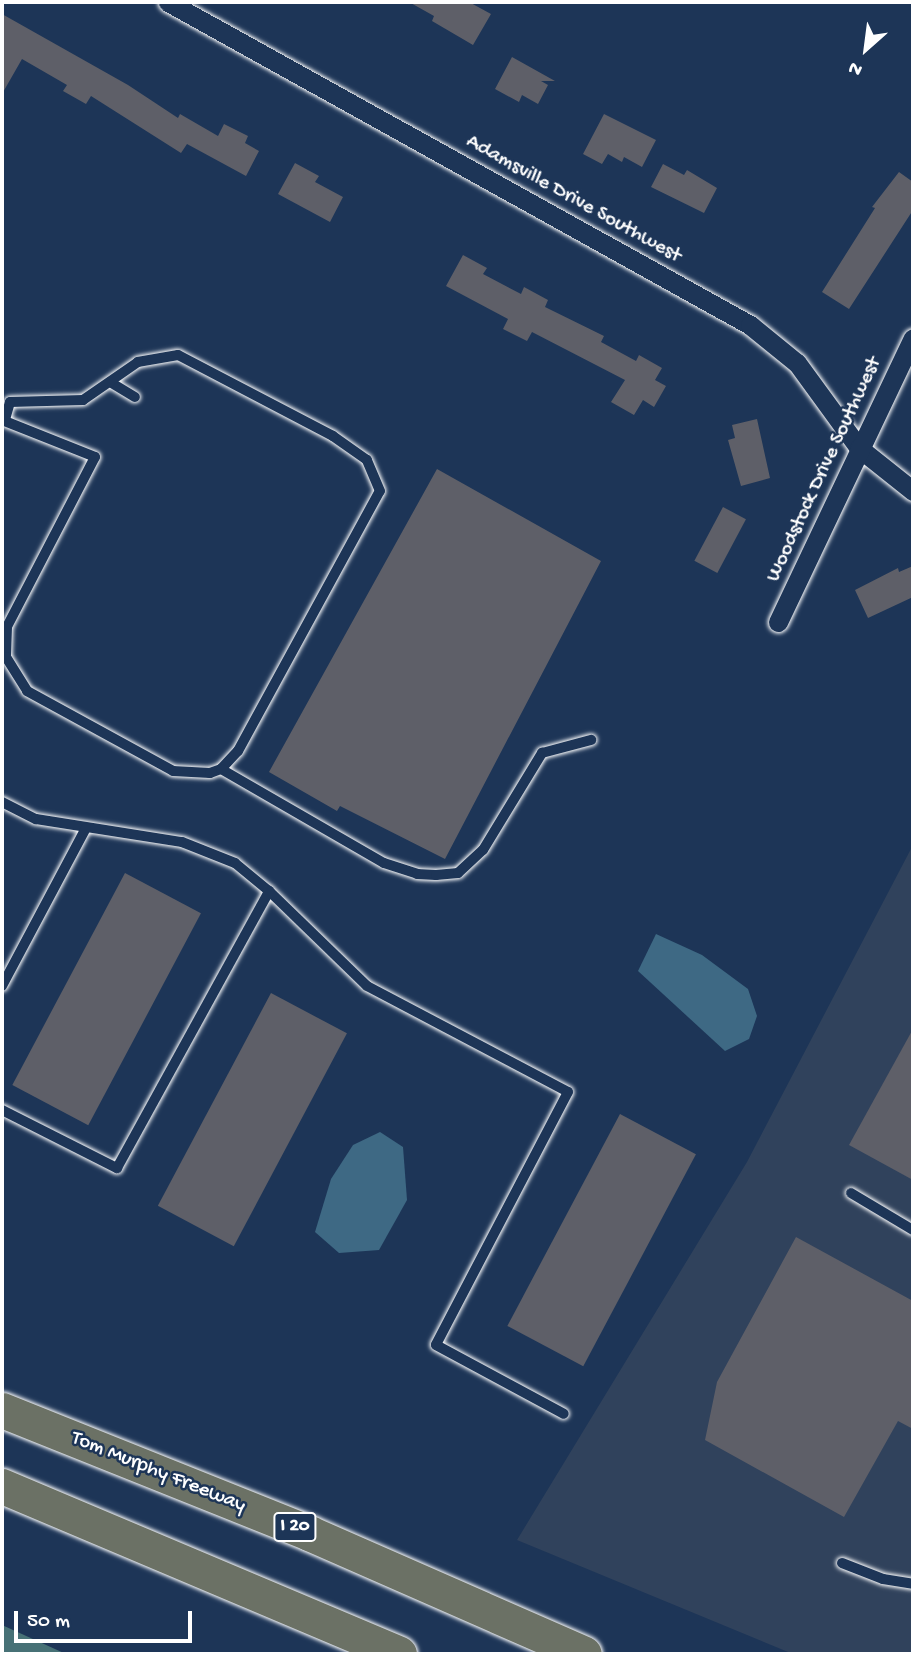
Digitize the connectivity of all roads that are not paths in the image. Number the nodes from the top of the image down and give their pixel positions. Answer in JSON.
{"nodes":[{"id":1,"x":168,"y":2,"type":"edge"},
{"id":2,"x":913,"y":338,"type":"edge"},
{"id":3,"x":110,"y":382,"type":"junction"},
{"id":4,"x":135,"y":397,"type":"dead end"},
{"id":5,"x":3,"y":419,"type":"edge"},
{"id":6,"x":859,"y":447,"type":"junction"},
{"id":7,"x":913,"y":491,"type":"edge"},
{"id":8,"x":778,"y":622,"type":"dead end"},
{"id":9,"x":591,"y":740,"type":"dead end"},
{"id":10,"x":221,"y":769,"type":"junction"},
{"id":11,"x":2,"y":802,"type":"edge"},
{"id":12,"x":86,"y":828,"type":"junction"},
{"id":13,"x":269,"y":891,"type":"junction"},
{"id":14,"x":2,"y":986,"type":"edge"},
{"id":15,"x":2,"y":1110,"type":"edge"},
{"id":16,"x":851,"y":1193,"type":"dead end"},
{"id":17,"x":913,"y":1230,"type":"edge"},
{"id":18,"x":2,"y":1410,"type":"edge"},
{"id":19,"x":564,"y":1414,"type":"dead end"},
{"id":20,"x":2,"y":1486,"type":"edge"},
{"id":21,"x":842,"y":1563,"type":"dead end"},
{"id":22,"x":913,"y":1584,"type":"edge"},
{"id":23,"x":399,"y":1654,"type":"edge"},
{"id":24,"x":584,"y":1654,"type":"edge"}],
"edges":[{"from":1,"to":6,"type":"street","name":"Adamsville Drive Southwest"},
{"from":2,"to":6,"type":"street","name":"Woodstock Drive Southwest"},
{"from":3,"to":4,"type":"lane"},
{"from":3,"to":5,"type":"lane"},
{"from":3,"to":10,"type":"lane"},
{"from":5,"to":10,"type":"lane"},
{"from":6,"to":7,"type":"street","name":"Adamsville Drive Southwest"},
{"from":6,"to":8,"type":"street","name":"Woodstock Drive Southwest"},
{"from":9,"to":10,"type":"lane"},
{"from":11,"to":12,"type":"lane"},
{"from":12,"to":13,"type":"lane"},
{"from":12,"to":14,"type":"lane"},
{"from":13,"to":15,"type":"lane"},
{"from":13,"to":19,"type":"lane"},
{"from":16,"to":17,"type":"lane"},
{"from":18,"to":24,"type":"highway","name":"Tom Murphy Freeway","number":"I 20"},
{"from":20,"to":23,"type":"highway"},
{"from":21,"to":22,"type":"lane"}]}
